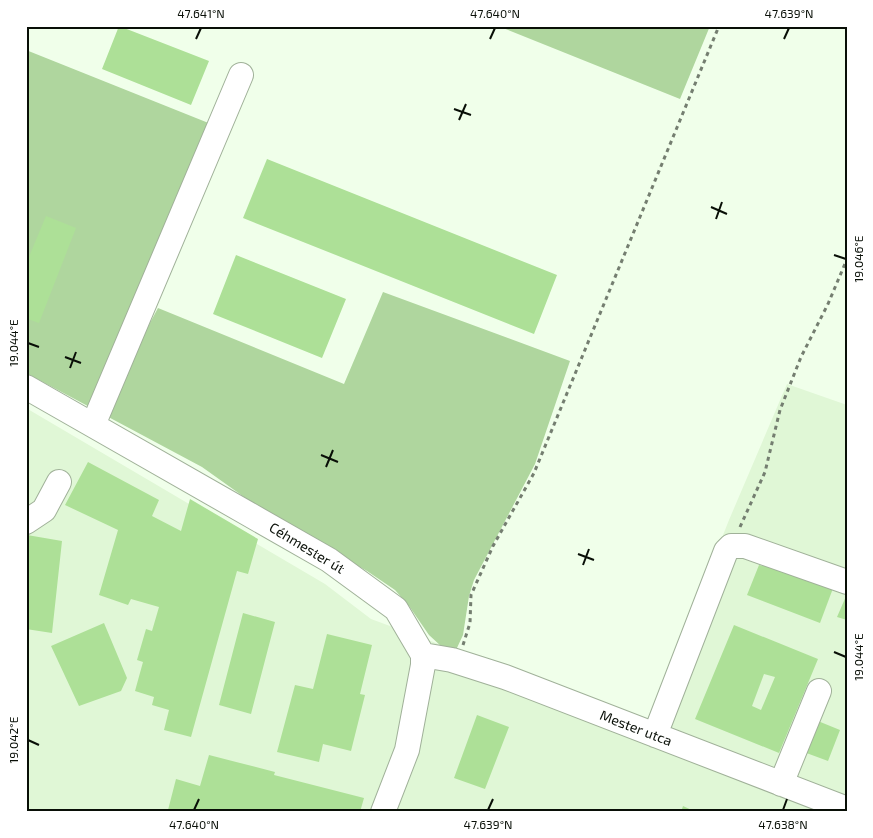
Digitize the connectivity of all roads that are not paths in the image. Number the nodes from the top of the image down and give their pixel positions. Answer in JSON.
{"nodes":[{"id":1,"x":241,"y":75,"type":"dead end"},
{"id":2,"x":26,"y":387,"type":"edge"},
{"id":3,"x":93,"y":425,"type":"junction"},
{"id":4,"x":59,"y":482,"type":"dead end"},
{"id":5,"x":26,"y":522,"type":"edge"},
{"id":6,"x":847,"y":582,"type":"edge"},
{"id":7,"x":423,"y":655,"type":"junction"},
{"id":8,"x":819,"y":691,"type":"dead end"},
{"id":9,"x":655,"y":736,"type":"junction"},
{"id":10,"x":781,"y":784,"type":"junction"},
{"id":11,"x":847,"y":809,"type":"edge"},
{"id":12,"x":383,"y":812,"type":"edge"}],
"edges":[{"from":1,"to":3,"type":"street"},
{"from":2,"to":3,"type":"street","name":"Céhmester út"},
{"from":3,"to":7,"type":"street","name":"Céhmester út"},
{"from":4,"to":5,"type":"street"},
{"from":6,"to":9,"type":"street"},
{"from":7,"to":9,"type":"street","name":"Mester utca"},
{"from":7,"to":12,"type":"street"},
{"from":8,"to":10,"type":"street"},
{"from":9,"to":10,"type":"street","name":"Mester utca"},
{"from":10,"to":11,"type":"street","name":"Mester utca"}]}
